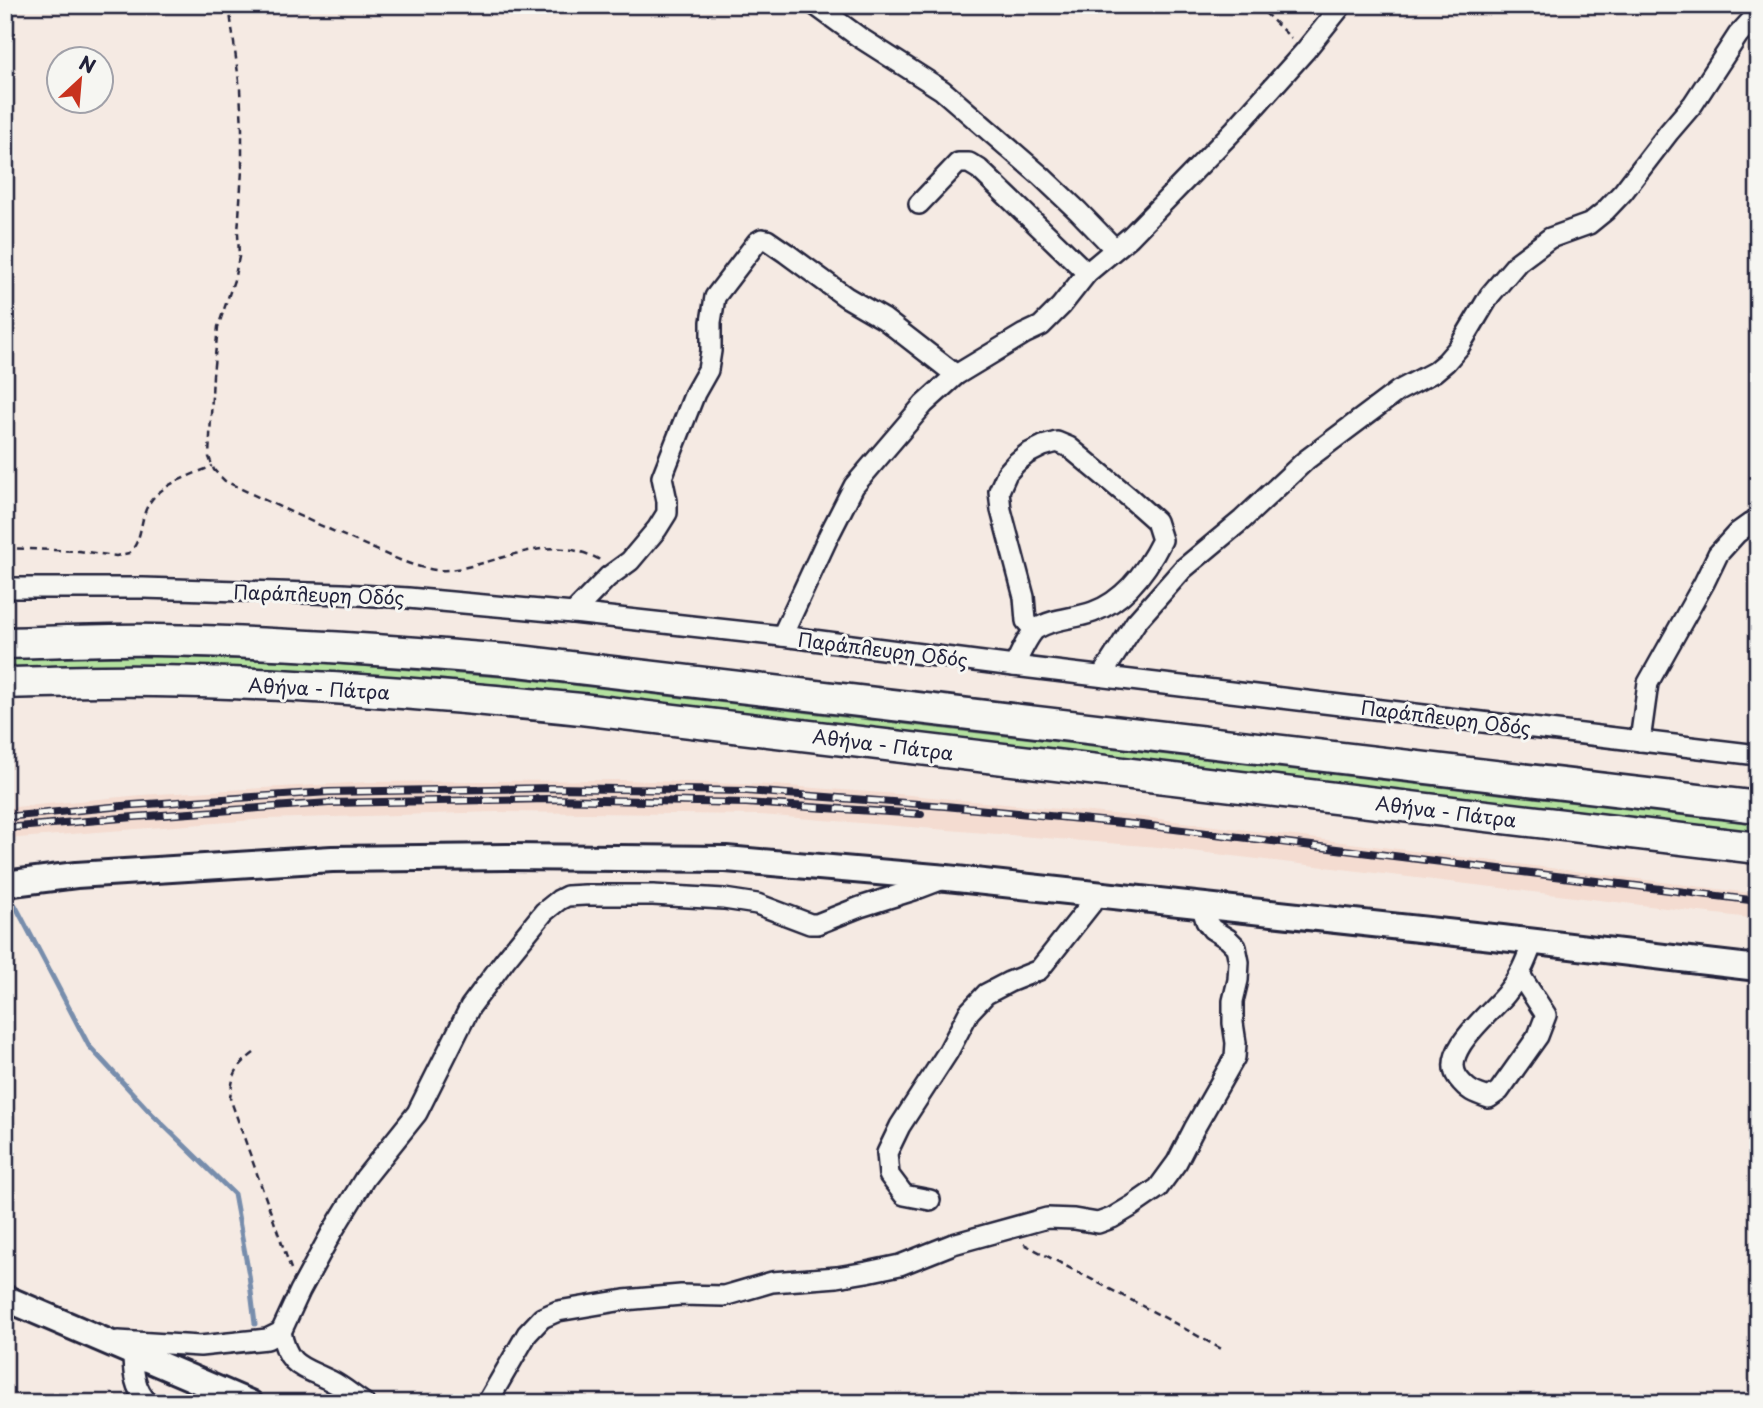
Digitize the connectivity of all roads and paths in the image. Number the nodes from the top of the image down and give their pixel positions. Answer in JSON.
{"nodes":[{"id":1,"x":229,"y":5,"type":"edge"},
{"id":2,"x":816,"y":5,"type":"edge"},
{"id":3,"x":1255,"y":5,"type":"edge"},
{"id":4,"x":1342,"y":5,"type":"edge"},
{"id":5,"x":1758,"y":13,"type":"edge"},
{"id":6,"x":1305,"y":51,"type":"junction"},
{"id":7,"x":919,"y":204,"type":"dead end"},
{"id":8,"x":1115,"y":249,"type":"junction"},
{"id":9,"x":1087,"y":273,"type":"junction"},
{"id":10,"x":956,"y":375,"type":"junction"},
{"id":11,"x":212,"y":467,"type":"junction"},
{"id":12,"x":1758,"y":519,"type":"edge"},
{"id":13,"x":5,"y":548,"type":"edge"},
{"id":14,"x":616,"y":571,"type":"junction"},
{"id":15,"x":5,"y":589,"type":"edge"},
{"id":16,"x":573,"y":613,"type":"junction"},
{"id":17,"x":1034,"y":630,"type":"junction"},
{"id":18,"x":782,"y":636,"type":"junction"},
{"id":19,"x":5,"y":643,"type":"edge"},
{"id":20,"x":1014,"y":666,"type":"junction"},
{"id":21,"x":1102,"y":676,"type":"junction"},
{"id":22,"x":6,"y":683,"type":"edge"},
{"id":23,"x":1640,"y":741,"type":"junction"},
{"id":24,"x":1758,"y":755,"type":"edge"},
{"id":25,"x":1758,"y":807,"type":"edge"},
{"id":26,"x":1758,"y":848,"type":"edge"},
{"id":27,"x":947,"y":878,"type":"junction"},
{"id":28,"x":5,"y":884,"type":"edge"},
{"id":29,"x":1099,"y":894,"type":"junction"},
{"id":30,"x":1201,"y":905,"type":"junction"},
{"id":31,"x":1533,"y":942,"type":"junction"},
{"id":32,"x":1758,"y":968,"type":"edge"},
{"id":33,"x":1520,"y":975,"type":"junction"},
{"id":34,"x":254,"y":1054,"type":"dead end"},
{"id":35,"x":930,"y":1200,"type":"dead end"},
{"id":36,"x":992,"y":1234,"type":"junction"},
{"id":37,"x":300,"y":1291,"type":"junction"},
{"id":38,"x":5,"y":1298,"type":"edge"},
{"id":39,"x":281,"y":1332,"type":"junction"},
{"id":40,"x":103,"y":1340,"type":"junction"},
{"id":41,"x":1225,"y":1351,"type":"dead end"},
{"id":42,"x":133,"y":1352,"type":"junction"},
{"id":43,"x":148,"y":1403,"type":"edge"},
{"id":44,"x":250,"y":1403,"type":"edge"},
{"id":45,"x":364,"y":1403,"type":"edge"},
{"id":46,"x":487,"y":1403,"type":"edge"}],
"edges":[{"from":1,"to":11,"type":"path"},
{"from":2,"to":8,"type":"street"},
{"from":3,"to":6,"type":"path"},
{"from":4,"to":6,"type":"street"},
{"from":5,"to":21,"type":"street"},
{"from":6,"to":8,"type":"street"},
{"from":7,"to":9,"type":"street"},
{"from":8,"to":9,"type":"street"},
{"from":9,"to":10,"type":"street"},
{"from":10,"to":14,"type":"street"},
{"from":10,"to":18,"type":"street"},
{"from":11,"to":13,"type":"path"},
{"from":11,"to":14,"type":"path"},
{"from":12,"to":23,"type":"street"},
{"from":14,"to":16,"type":"street"},
{"from":15,"to":16,"type":"street","name":"Παράπλευρη Οδός"},
{"from":16,"to":18,"type":"street","name":"Παράπλευρη Οδός"},
{"from":17,"to":17,"type":"street"},
{"from":17,"to":20,"type":"street"},
{"from":18,"to":20,"type":"street","name":"Παράπλευρη Οδός"},
{"from":19,"to":25,"type":"highway","name":"Αθήνα - Πάτρα"},
{"from":20,"to":21,"type":"street","name":"Παράπλευρη Οδός"},
{"from":21,"to":23,"type":"street","name":"Παράπλευρη Οδός"},
{"from":22,"to":26,"type":"highway","name":"Αθήνα - Πάτρα"},
{"from":23,"to":24,"type":"street","name":"Παράπλευρη Οδός"},
{"from":27,"to":28,"type":"main road"},
{"from":27,"to":29,"type":"main road"},
{"from":27,"to":37,"type":"street"},
{"from":29,"to":30,"type":"main road"},
{"from":29,"to":35,"type":"street"},
{"from":30,"to":31,"type":"main road"},
{"from":30,"to":36,"type":"street"},
{"from":31,"to":32,"type":"main road"},
{"from":31,"to":33,"type":"street"},
{"from":33,"to":33,"type":"street"},
{"from":34,"to":37,"type":"path"},
{"from":36,"to":41,"type":"path"},
{"from":36,"to":46,"type":"street"},
{"from":37,"to":39,"type":"street"},
{"from":38,"to":40,"type":"main road"},
{"from":39,"to":40,"type":"street"},
{"from":39,"to":45,"type":"street"},
{"from":40,"to":42,"type":"main road"},
{"from":42,"to":43,"type":"street"},
{"from":42,"to":44,"type":"main road"}]}
